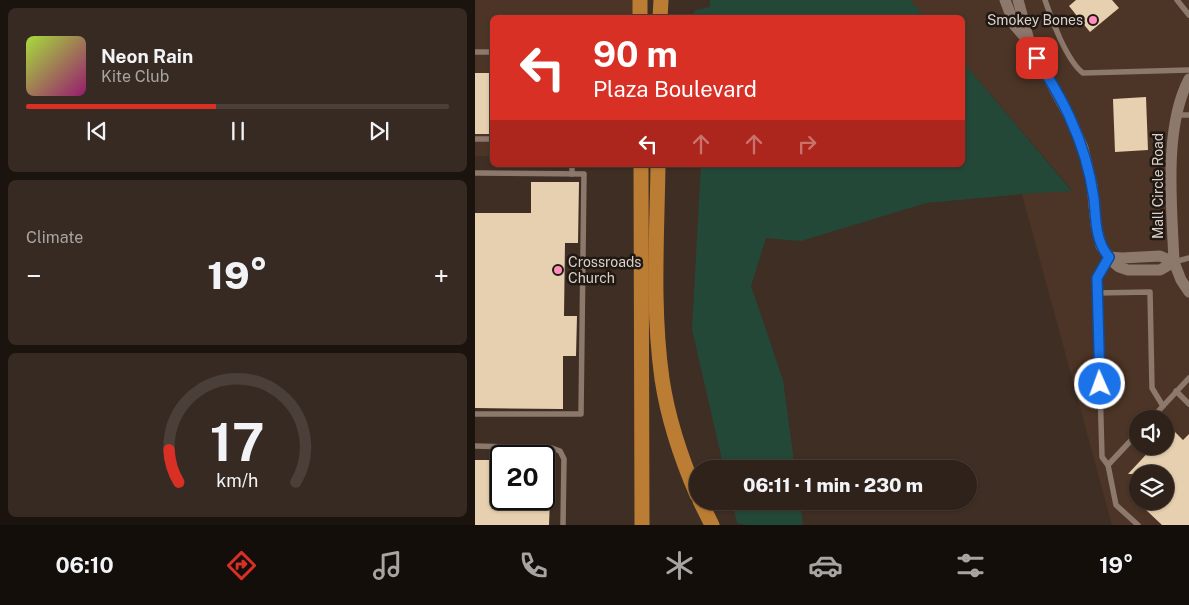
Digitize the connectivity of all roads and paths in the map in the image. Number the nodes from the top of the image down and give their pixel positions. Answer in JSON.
{"nodes":[{"id":1,"x":640,"y":0,"type":"edge"},
{"id":2,"x":661,"y":0,"type":"edge"},
{"id":3,"x":1005,"y":0,"type":"edge"},
{"id":4,"x":1018,"y":0,"type":"edge"},
{"id":5,"x":1045,"y":0,"type":"edge"},
{"id":6,"x":1177,"y":0,"type":"edge"},
{"id":7,"x":640,"y":15,"type":"edge"},
{"id":8,"x":660,"y":15,"type":"edge"},
{"id":9,"x":1189,"y":15,"type":"edge"},
{"id":10,"x":1031,"y":44,"type":"junction"},
{"id":11,"x":475,"y":52,"type":"edge"},
{"id":12,"x":490,"y":52,"type":"edge"},
{"id":13,"x":1189,"y":70,"type":"edge"},
{"id":14,"x":1189,"y":79,"type":"edge"},
{"id":15,"x":1189,"y":114,"type":"edge"},
{"id":16,"x":1177,"y":115,"type":"junction"},
{"id":17,"x":475,"y":139,"type":"edge"},
{"id":18,"x":490,"y":139,"type":"edge"},
{"id":19,"x":571,"y":167,"type":"edge"},
{"id":20,"x":641,"y":167,"type":"edge"},
{"id":21,"x":658,"y":167,"type":"edge"},
{"id":22,"x":475,"y":173,"type":"edge"},
{"id":23,"x":571,"y":174,"type":"junction"},
{"id":24,"x":1109,"y":257,"type":"junction"},
{"id":25,"x":1189,"y":258,"type":"edge"},
{"id":26,"x":1174,"y":262,"type":"junction"},
{"id":27,"x":1189,"y":292,"type":"edge"},
{"id":28,"x":1097,"y":293,"type":"junction"},
{"id":29,"x":1189,"y":378,"type":"edge"},
{"id":30,"x":1176,"y":392,"type":"junction"},
{"id":31,"x":1189,"y":404,"type":"edge"},
{"id":32,"x":1163,"y":406,"type":"junction"},
{"id":33,"x":1159,"y":410,"type":"edge"},
{"id":34,"x":475,"y":414,"type":"edge"},
{"id":35,"x":1129,"y":443,"type":"edge"},
{"id":36,"x":475,"y":446,"type":"edge"},
{"id":37,"x":1108,"y":465,"type":"junction"},
{"id":38,"x":689,"y":474,"type":"edge"},
{"id":39,"x":704,"y":510,"type":"edge"},
{"id":40,"x":563,"y":525,"type":"edge"},
{"id":41,"x":642,"y":525,"type":"edge"},
{"id":42,"x":712,"y":525,"type":"edge"},
{"id":43,"x":1138,"y":525,"type":"edge"}],
"edges":[{"from":1,"to":7,"type":"highway"},
{"from":2,"to":8,"type":"highway"},
{"from":3,"to":10,"type":"street"},
{"from":4,"to":10,"type":"street"},
{"from":5,"to":13,"type":"lane"},
{"from":6,"to":9,"type":"lane"},
{"from":10,"to":24,"type":"street"},
{"from":11,"to":12,"type":"lane"},
{"from":14,"to":16,"type":"street","name":"Mall Circle Road"},
{"from":15,"to":16,"type":"lane"},
{"from":16,"to":26,"type":"street","name":"Mall Circle Road"},
{"from":17,"to":18,"type":"lane"},
{"from":19,"to":23,"type":"lane"},
{"from":20,"to":41,"type":"highway"},
{"from":21,"to":38,"type":"highway"},
{"from":22,"to":23,"type":"lane"},
{"from":23,"to":34,"type":"lane"},
{"from":24,"to":26,"type":"street"},
{"from":24,"to":28,"type":"lane"},
{"from":25,"to":26,"type":"lane"},
{"from":26,"to":27,"type":"street","name":"Mall Circle Road"},
{"from":28,"to":32,"type":"lane"},
{"from":28,"to":37,"type":"lane"},
{"from":29,"to":30,"type":"lane"},
{"from":30,"to":31,"type":"lane"},
{"from":30,"to":32,"type":"lane"},
{"from":32,"to":33,"type":"lane"},
{"from":35,"to":37,"type":"lane"},
{"from":36,"to":40,"type":"lane"},
{"from":37,"to":43,"type":"lane"},
{"from":39,"to":42,"type":"highway"}]}
